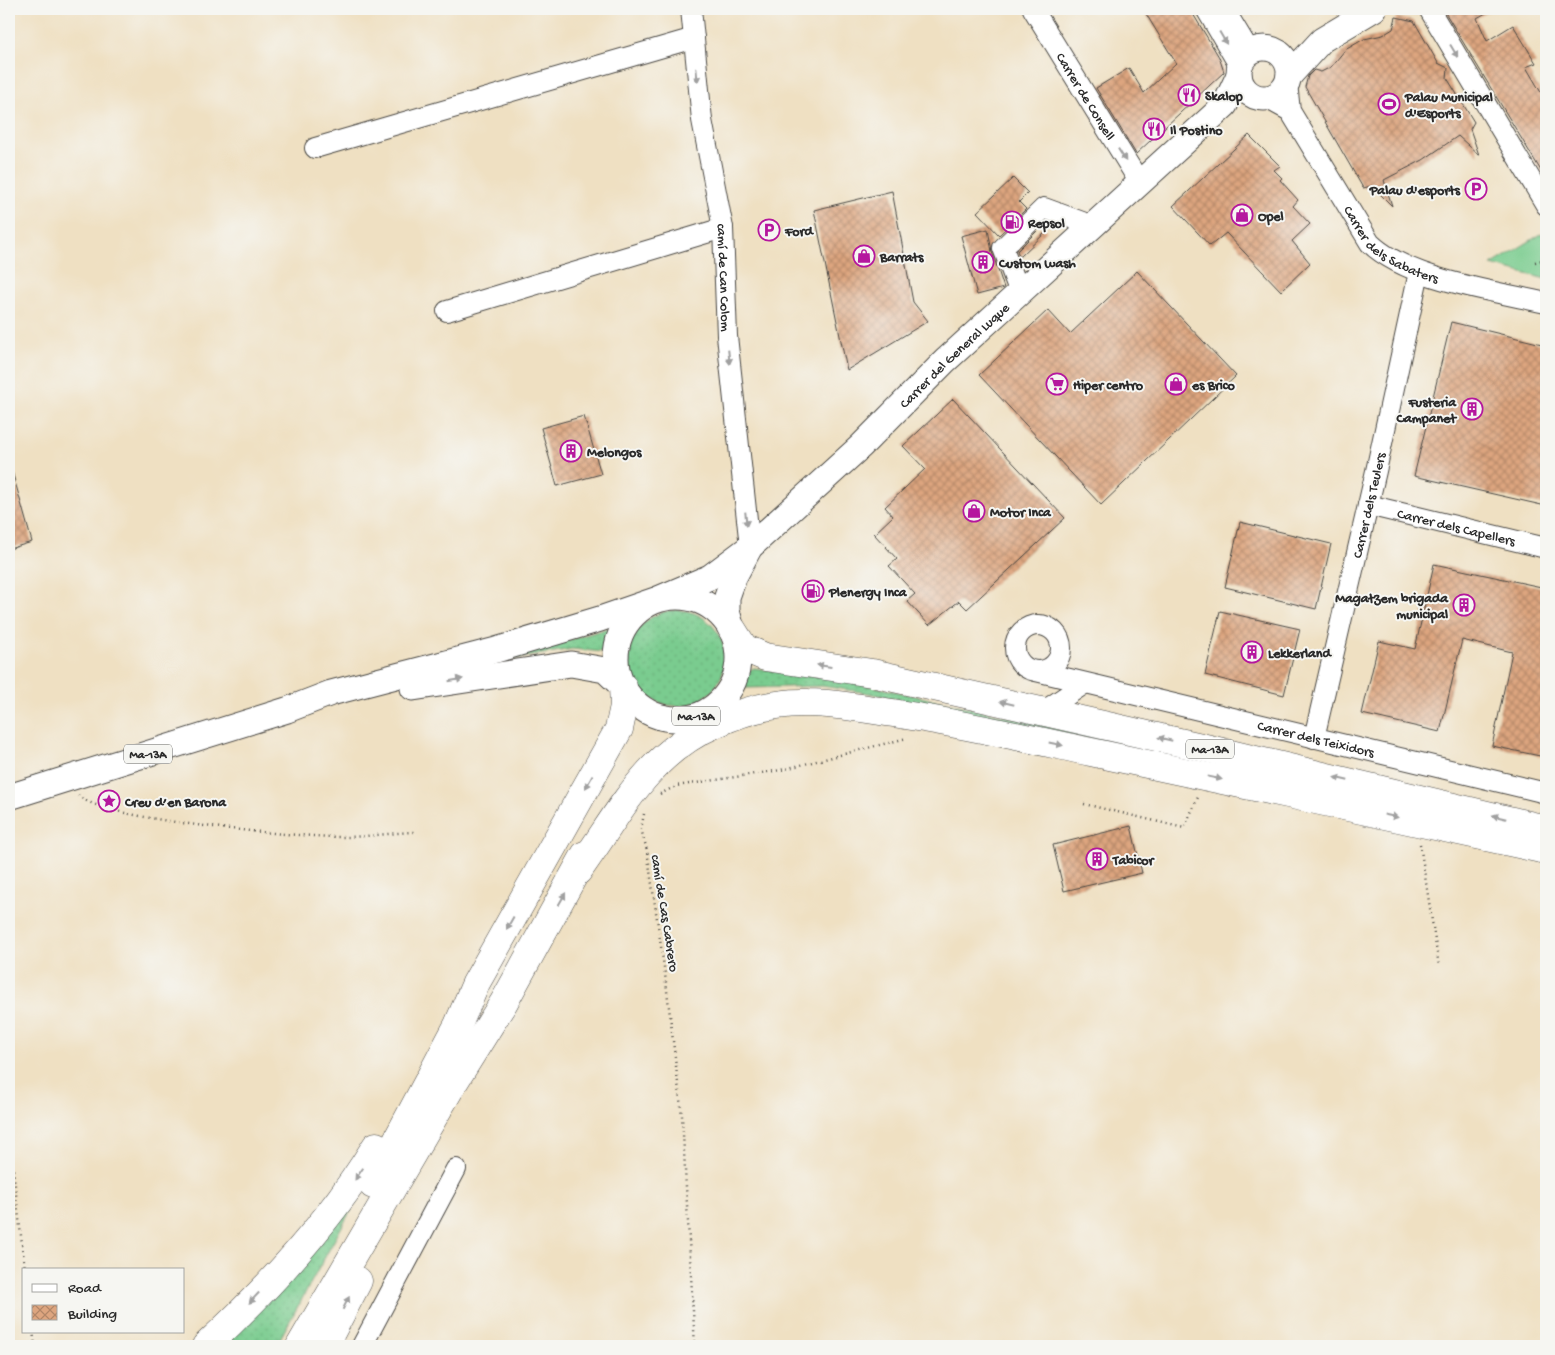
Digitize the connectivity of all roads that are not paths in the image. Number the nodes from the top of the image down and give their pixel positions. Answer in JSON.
{"nodes":[{"id":1,"x":691,"y":9,"type":"edge"},
{"id":2,"x":1033,"y":9,"type":"edge"},
{"id":3,"x":1206,"y":9,"type":"edge"},
{"id":4,"x":1224,"y":9,"type":"edge"},
{"id":5,"x":1237,"y":9,"type":"edge"},
{"id":6,"x":1374,"y":9,"type":"edge"},
{"id":7,"x":1429,"y":9,"type":"edge"},
{"id":8,"x":694,"y":38,"type":"junction"},
{"id":9,"x":1322,"y":40,"type":"junction"},
{"id":10,"x":1253,"y":58,"type":"junction"},
{"id":11,"x":1288,"y":79,"type":"junction"},
{"id":12,"x":1264,"y":98,"type":"junction"},
{"id":13,"x":1225,"y":105,"type":"junction"},
{"id":14,"x":1290,"y":111,"type":"junction"},
{"id":15,"x":315,"y":148,"type":"dead end"},
{"id":16,"x":1140,"y":183,"type":"junction"},
{"id":17,"x":1546,"y":206,"type":"edge"},
{"id":18,"x":1093,"y":226,"type":"junction"},
{"id":19,"x":723,"y":228,"type":"junction"},
{"id":20,"x":1419,"y":272,"type":"junction"},
{"id":21,"x":1020,"y":293,"type":"junction"},
{"id":22,"x":1546,"y":303,"type":"edge"},
{"id":23,"x":446,"y":311,"type":"dead end"},
{"id":24,"x":1368,"y":505,"type":"junction"},
{"id":25,"x":750,"y":547,"type":"junction"},
{"id":26,"x":1546,"y":548,"type":"edge"},
{"id":27,"x":658,"y":599,"type":"junction"},
{"id":28,"x":732,"y":629,"type":"junction"},
{"id":29,"x":1061,"y":649,"type":"junction"},
{"id":30,"x":1036,"y":671,"type":"junction"},
{"id":31,"x":1084,"y":684,"type":"junction"},
{"id":32,"x":623,"y":687,"type":"junction"},
{"id":33,"x":331,"y":693,"type":"junction"},
{"id":34,"x":287,"y":710,"type":"junction"},
{"id":35,"x":1044,"y":712,"type":"junction"},
{"id":36,"x":700,"y":714,"type":"junction"},
{"id":37,"x":940,"y":720,"type":"junction"},
{"id":38,"x":1314,"y":738,"type":"junction"},
{"id":39,"x":1546,"y":793,"type":"edge"},
{"id":40,"x":9,"y":797,"type":"edge"},
{"id":41,"x":1546,"y":828,"type":"edge"},
{"id":42,"x":1546,"y":850,"type":"edge"},
{"id":43,"x":578,"y":871,"type":"junction"},
{"id":44,"x":476,"y":983,"type":"junction"},
{"id":45,"x":504,"y":1002,"type":"junction"},
{"id":46,"x":456,"y":1169,"type":"dead end"},
{"id":47,"x":206,"y":1346,"type":"edge"},
{"id":48,"x":285,"y":1346,"type":"edge"},
{"id":49,"x":300,"y":1346,"type":"edge"},
{"id":50,"x":324,"y":1346,"type":"edge"},
{"id":51,"x":362,"y":1346,"type":"edge"}],
"edges":[{"from":1,"to":8,"type":"street","name":"camí de Can Colom"},
{"from":2,"to":16,"type":"street","name":"Carrer de Consell","one_way":true},
{"from":3,"to":10,"type":"street","one_way":true},
{"from":4,"to":10,"type":"street"},
{"from":5,"to":10,"type":"street"},
{"from":6,"to":9,"type":"main road"},
{"from":7,"to":17,"type":"street","one_way":true},
{"from":8,"to":15,"type":"street"},
{"from":8,"to":19,"type":"street","name":"camí de Can Colom","one_way":true},
{"from":9,"to":10,"type":"main road"},
{"from":9,"to":11,"type":"main road"},
{"from":10,"to":11,"type":"main road"},
{"from":10,"to":12,"type":"main road"},
{"from":10,"to":13,"type":"main road","name":"Carrer del General Luque"},
{"from":11,"to":12,"type":"main road"},
{"from":11,"to":14,"type":"street","name":"Carrer dels Sabaters"},
{"from":12,"to":13,"type":"main road"},
{"from":12,"to":14,"type":"street"},
{"from":13,"to":16,"type":"main road","name":"Carrer del General Luque"},
{"from":14,"to":20,"type":"street","name":"Carrer dels Sabaters"},
{"from":16,"to":18,"type":"main road","name":"Carrer del General Luque"},
{"from":18,"to":21,"type":"main road","name":"Carrer del General Luque"},
{"from":18,"to":21,"type":"street"},
{"from":19,"to":23,"type":"street"},
{"from":19,"to":25,"type":"street","name":"camí de Can Colom","one_way":true},
{"from":20,"to":22,"type":"street","name":"Carrer dels Sabaters"},
{"from":20,"to":24,"type":"street","name":"Carrer dels Teulers"},
{"from":21,"to":25,"type":"main road","name":"Carrer del General Luque"},
{"from":24,"to":26,"type":"street","name":"Carrer dels Capellers"},
{"from":24,"to":38,"type":"street","name":"Carrer dels Teulers"},
{"from":25,"to":27,"type":"main road"},
{"from":25,"to":28,"type":"main road","name":"Carrer del General Luque"},
{"from":25,"to":33,"type":"main road"},
{"from":27,"to":28,"type":"main road","number":"Ma-13A"},
{"from":27,"to":32,"type":"main road","number":"Ma-13A"},
{"from":27,"to":33,"type":"main road","number":"Ma-13A"},
{"from":35,"to":28,"type":"highway","number":"Ma-13A","one_way":true},
{"from":28,"to":36,"type":"main road","number":"Ma-13A"},
{"from":29,"to":30,"type":"street"},
{"from":29,"to":30,"type":"street"},
{"from":29,"to":31,"type":"street"},
{"from":30,"to":31,"type":"street","name":"Carrer dels Teixidors"},
{"from":31,"to":35,"type":"street"},
{"from":31,"to":38,"type":"street","name":"Carrer dels Teixidors"},
{"from":34,"to":32,"type":"main road","number":"Ma-13A","one_way":true},
{"from":32,"to":36,"type":"main road","number":"Ma-13A"},
{"from":32,"to":44,"type":"highway","one_way":true},
{"from":33,"to":34,"type":"main road","number":"Ma-13A"},
{"from":34,"to":40,"type":"main road","number":"Ma-13A"},
{"from":41,"to":35,"type":"highway","number":"Ma-13A","one_way":true},
{"from":36,"to":37,"type":"main road","number":"Ma-13A"},
{"from":36,"to":43,"type":"highway"},
{"from":37,"to":42,"type":"highway","number":"Ma-13A","one_way":true},
{"from":37,"to":43,"type":"highway"},
{"from":38,"to":39,"type":"street","name":"Carrer dels Teixidors"},
{"from":45,"to":43,"type":"highway","one_way":true},
{"from":44,"to":47,"type":"highway","one_way":true},
{"from":44,"to":48,"type":"highway"},
{"from":45,"to":49,"type":"highway"},
{"from":50,"to":45,"type":"highway","one_way":true},
{"from":46,"to":51,"type":"street"}]}
